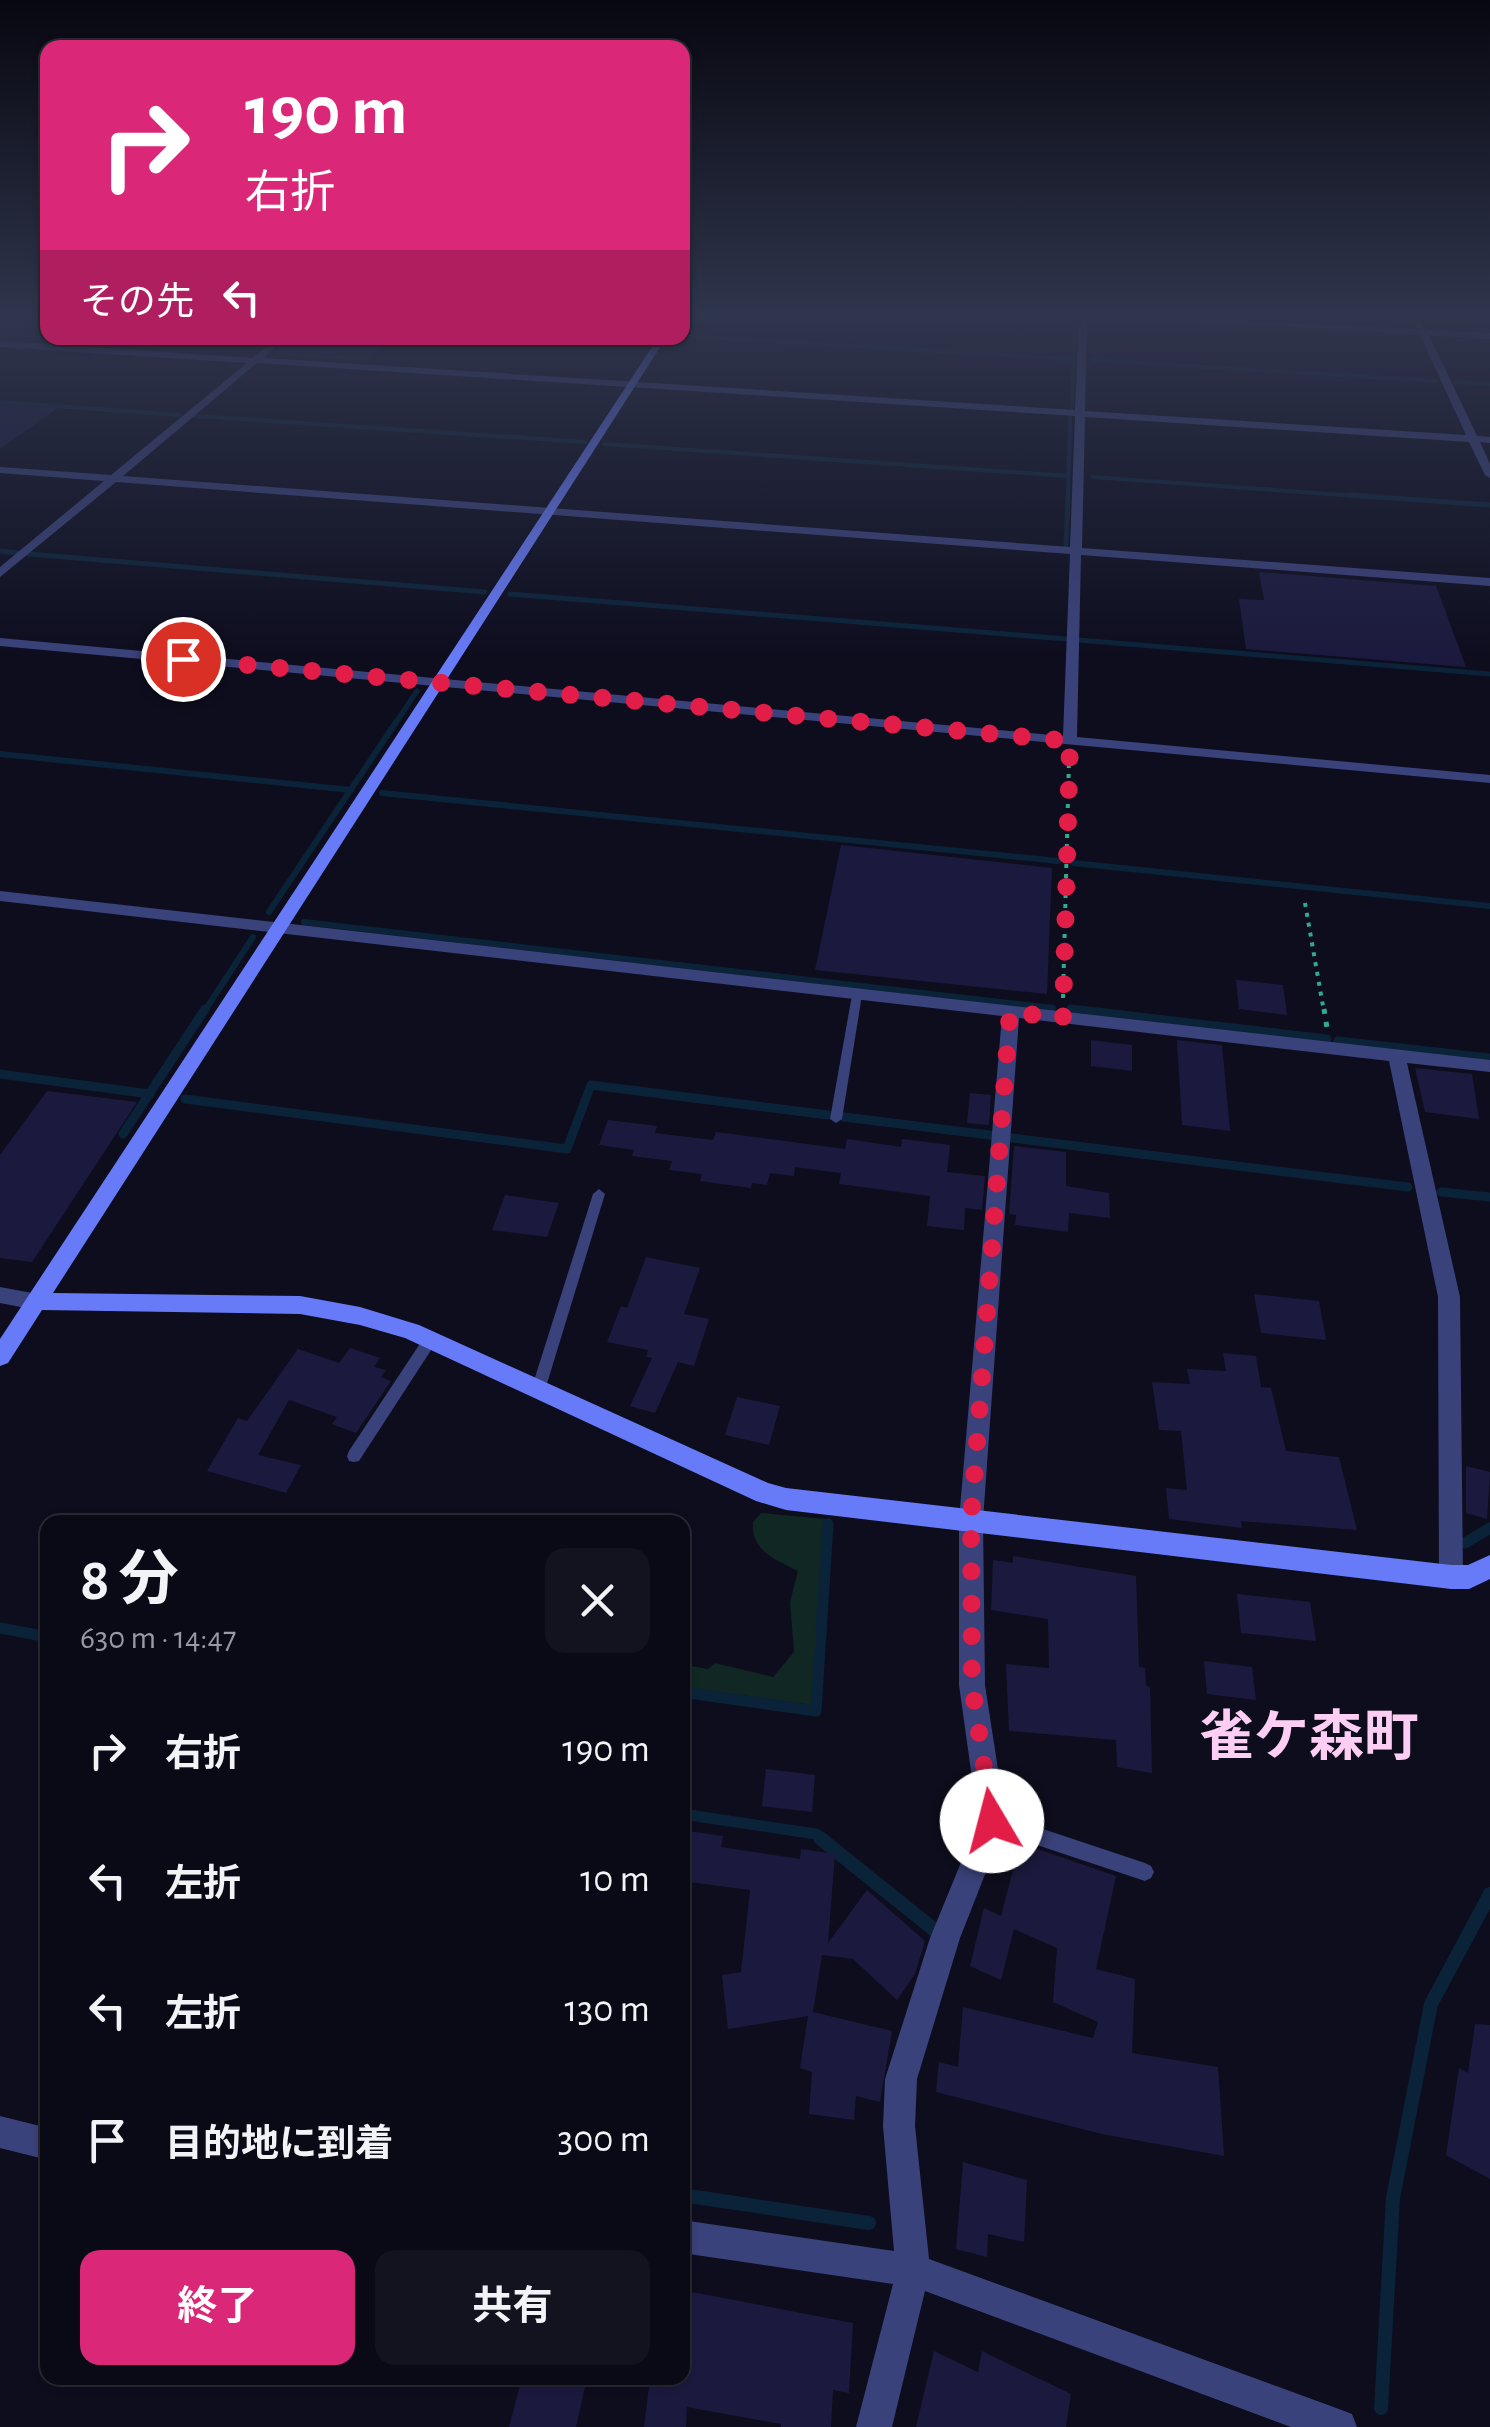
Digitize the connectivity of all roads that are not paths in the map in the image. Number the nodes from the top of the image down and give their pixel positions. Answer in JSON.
{"nodes":[{"id":1,"x":169,"y":431,"type":"edge"},
{"id":2,"x":601,"y":431,"type":"edge"},
{"id":3,"x":1080,"y":431,"type":"edge"},
{"id":4,"x":1352,"y":431,"type":"edge"},
{"id":5,"x":1469,"y":431,"type":"edge"},
{"id":6,"x":1473,"y":439,"type":"junction"},
{"id":7,"x":1490,"y":440,"type":"edge"},
{"id":8,"x":0,"y":470,"type":"edge"},
{"id":9,"x":1490,"y":475,"type":"edge"},
{"id":10,"x":113,"y":478,"type":"junction"},
{"id":11,"x":550,"y":511,"type":"junction"},
{"id":12,"x":1076,"y":551,"type":"junction"},
{"id":13,"x":0,"y":572,"type":"edge"},
{"id":14,"x":1490,"y":582,"type":"edge"},
{"id":15,"x":0,"y":642,"type":"edge"},
{"id":16,"x":438,"y":683,"type":"junction"},
{"id":17,"x":1070,"y":741,"type":"junction"},
{"id":18,"x":1490,"y":779,"type":"edge"},
{"id":19,"x":0,"y":896,"type":"edge"},
{"id":20,"x":279,"y":928,"type":"junction"},
{"id":21,"x":858,"y":995,"type":"junction"},
{"id":22,"x":1010,"y":1012,"type":"junction"},
{"id":23,"x":1397,"y":1056,"type":"junction"},
{"id":24,"x":1490,"y":1066,"type":"edge"},
{"id":25,"x":836,"y":1119,"type":"dead end"},
{"id":26,"x":598,"y":1194,"type":"dead end"},
{"id":27,"x":0,"y":1295,"type":"edge"},
{"id":28,"x":36,"y":1300,"type":"junction"},
{"id":29,"x":430,"y":1340,"type":"junction"},
{"id":30,"x":0,"y":1356,"type":"edge"},
{"id":31,"x":538,"y":1390,"type":"junction"},
{"id":32,"x":354,"y":1456,"type":"dead end"},
{"id":33,"x":971,"y":1520,"type":"junction"},
{"id":34,"x":1487,"y":1573,"type":"edge"},
{"id":35,"x":1452,"y":1577,"type":"junction"},
{"id":36,"x":992,"y":1821,"type":"junction"},
{"id":37,"x":1145,"y":1872,"type":"dead end"},
{"id":38,"x":0,"y":2132,"type":"edge"},
{"id":39,"x":40,"y":2142,"type":"edge"},
{"id":40,"x":690,"y":2237,"type":"edge"},
{"id":41,"x":913,"y":2270,"type":"junction"},
{"id":42,"x":874,"y":2427,"type":"edge"},
{"id":43,"x":1339,"y":2427,"type":"edge"}],
"edges":[{"from":1,"to":10,"type":"street"},
{"from":2,"to":11,"type":"street"},
{"from":3,"to":12,"type":"street"},
{"from":4,"to":6,"type":"street"},
{"from":5,"to":6,"type":"street"},
{"from":6,"to":7,"type":"street"},
{"from":6,"to":9,"type":"street"},
{"from":8,"to":10,"type":"street"},
{"from":10,"to":11,"type":"street"},
{"from":10,"to":13,"type":"street"},
{"from":11,"to":12,"type":"street"},
{"from":11,"to":16,"type":"street"},
{"from":12,"to":14,"type":"street"},
{"from":12,"to":17,"type":"street"},
{"from":15,"to":16,"type":"street"},
{"from":16,"to":17,"type":"street"},
{"from":16,"to":20,"type":"street"},
{"from":17,"to":18,"type":"street"},
{"from":19,"to":20,"type":"street"},
{"from":20,"to":21,"type":"street"},
{"from":20,"to":28,"type":"street"},
{"from":21,"to":22,"type":"street"},
{"from":21,"to":25,"type":"lane"},
{"from":22,"to":23,"type":"street"},
{"from":22,"to":33,"type":"street"},
{"from":23,"to":24,"type":"street"},
{"from":23,"to":35,"type":"street"},
{"from":26,"to":31,"type":"lane"},
{"from":27,"to":28,"type":"street"},
{"from":28,"to":29,"type":"street"},
{"from":28,"to":30,"type":"street"},
{"from":29,"to":31,"type":"street"},
{"from":29,"to":32,"type":"lane"},
{"from":31,"to":33,"type":"street"},
{"from":33,"to":35,"type":"street"},
{"from":33,"to":36,"type":"street"},
{"from":34,"to":35,"type":"street"},
{"from":36,"to":37,"type":"lane"},
{"from":36,"to":41,"type":"street"},
{"from":38,"to":39,"type":"street"},
{"from":40,"to":41,"type":"street"},
{"from":41,"to":42,"type":"street"},
{"from":41,"to":43,"type":"street"}]}
